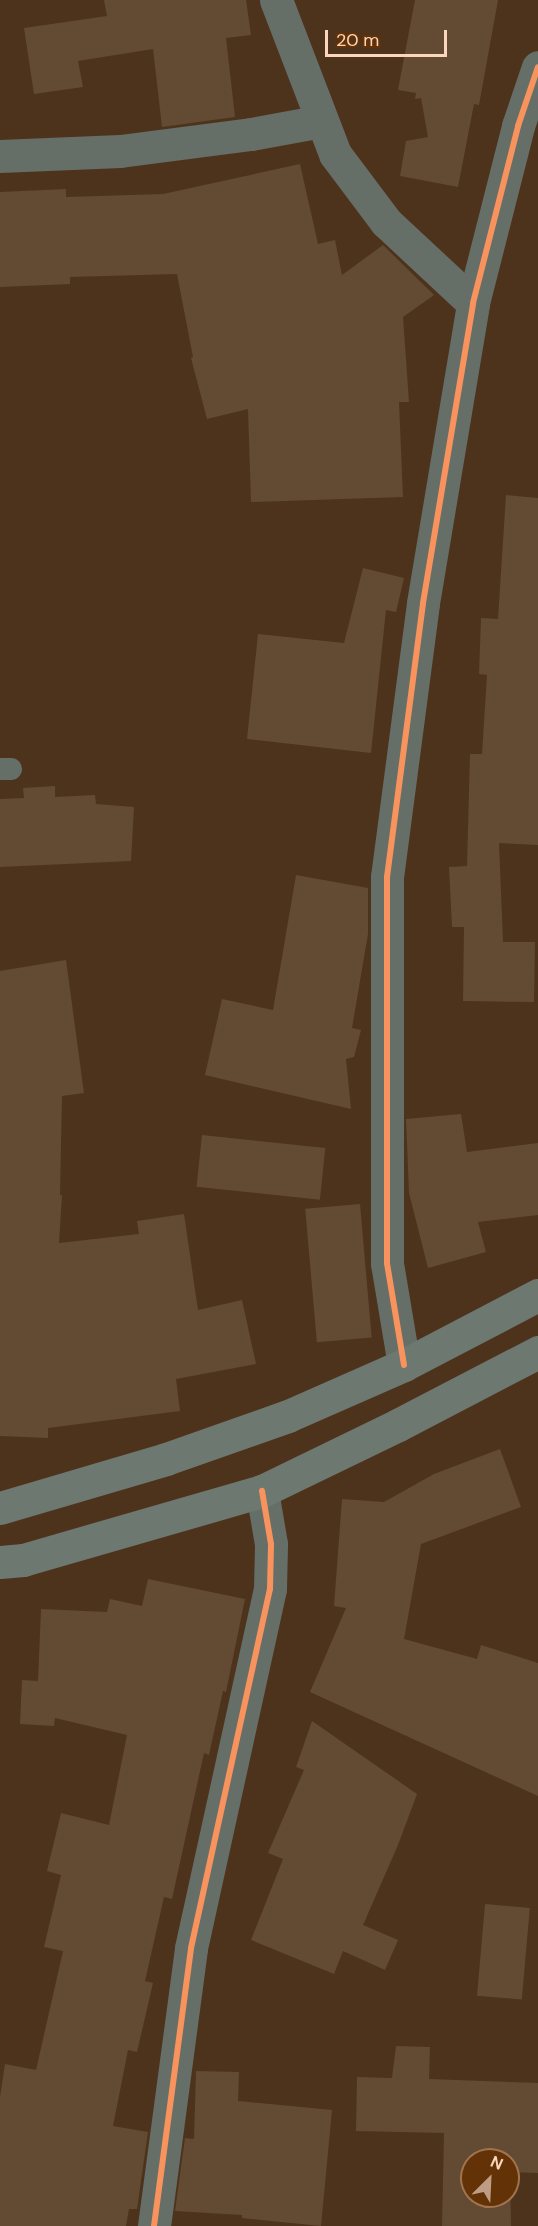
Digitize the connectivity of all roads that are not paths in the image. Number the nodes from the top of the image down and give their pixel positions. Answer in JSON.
{"nodes":[{"id":1,"x":276,"y":0,"type":"edge"},
{"id":2,"x":538,"y":67,"type":"edge"},
{"id":3,"x":322,"y":121,"type":"junction"},
{"id":4,"x":0,"y":156,"type":"edge"},
{"id":5,"x":472,"y":303,"type":"junction"},
{"id":6,"x":538,"y":1294,"type":"edge"},
{"id":7,"x":538,"y":1352,"type":"edge"},
{"id":8,"x":404,"y":1365,"type":"junction"},
{"id":9,"x":261,"y":1491,"type":"junction"},
{"id":10,"x":0,"y":1508,"type":"edge"},
{"id":11,"x":0,"y":1562,"type":"edge"},
{"id":12,"x":154,"y":2226,"type":"edge"}],
"edges":[{"from":1,"to":3,"type":"street"},
{"from":2,"to":5,"type":"street"},
{"from":3,"to":4,"type":"street"},
{"from":3,"to":5,"type":"street"},
{"from":5,"to":8,"type":"street"},
{"from":6,"to":8,"type":"main road"},
{"from":7,"to":9,"type":"main road"},
{"from":8,"to":10,"type":"main road"},
{"from":9,"to":11,"type":"main road"},
{"from":9,"to":12,"type":"street"}]}
